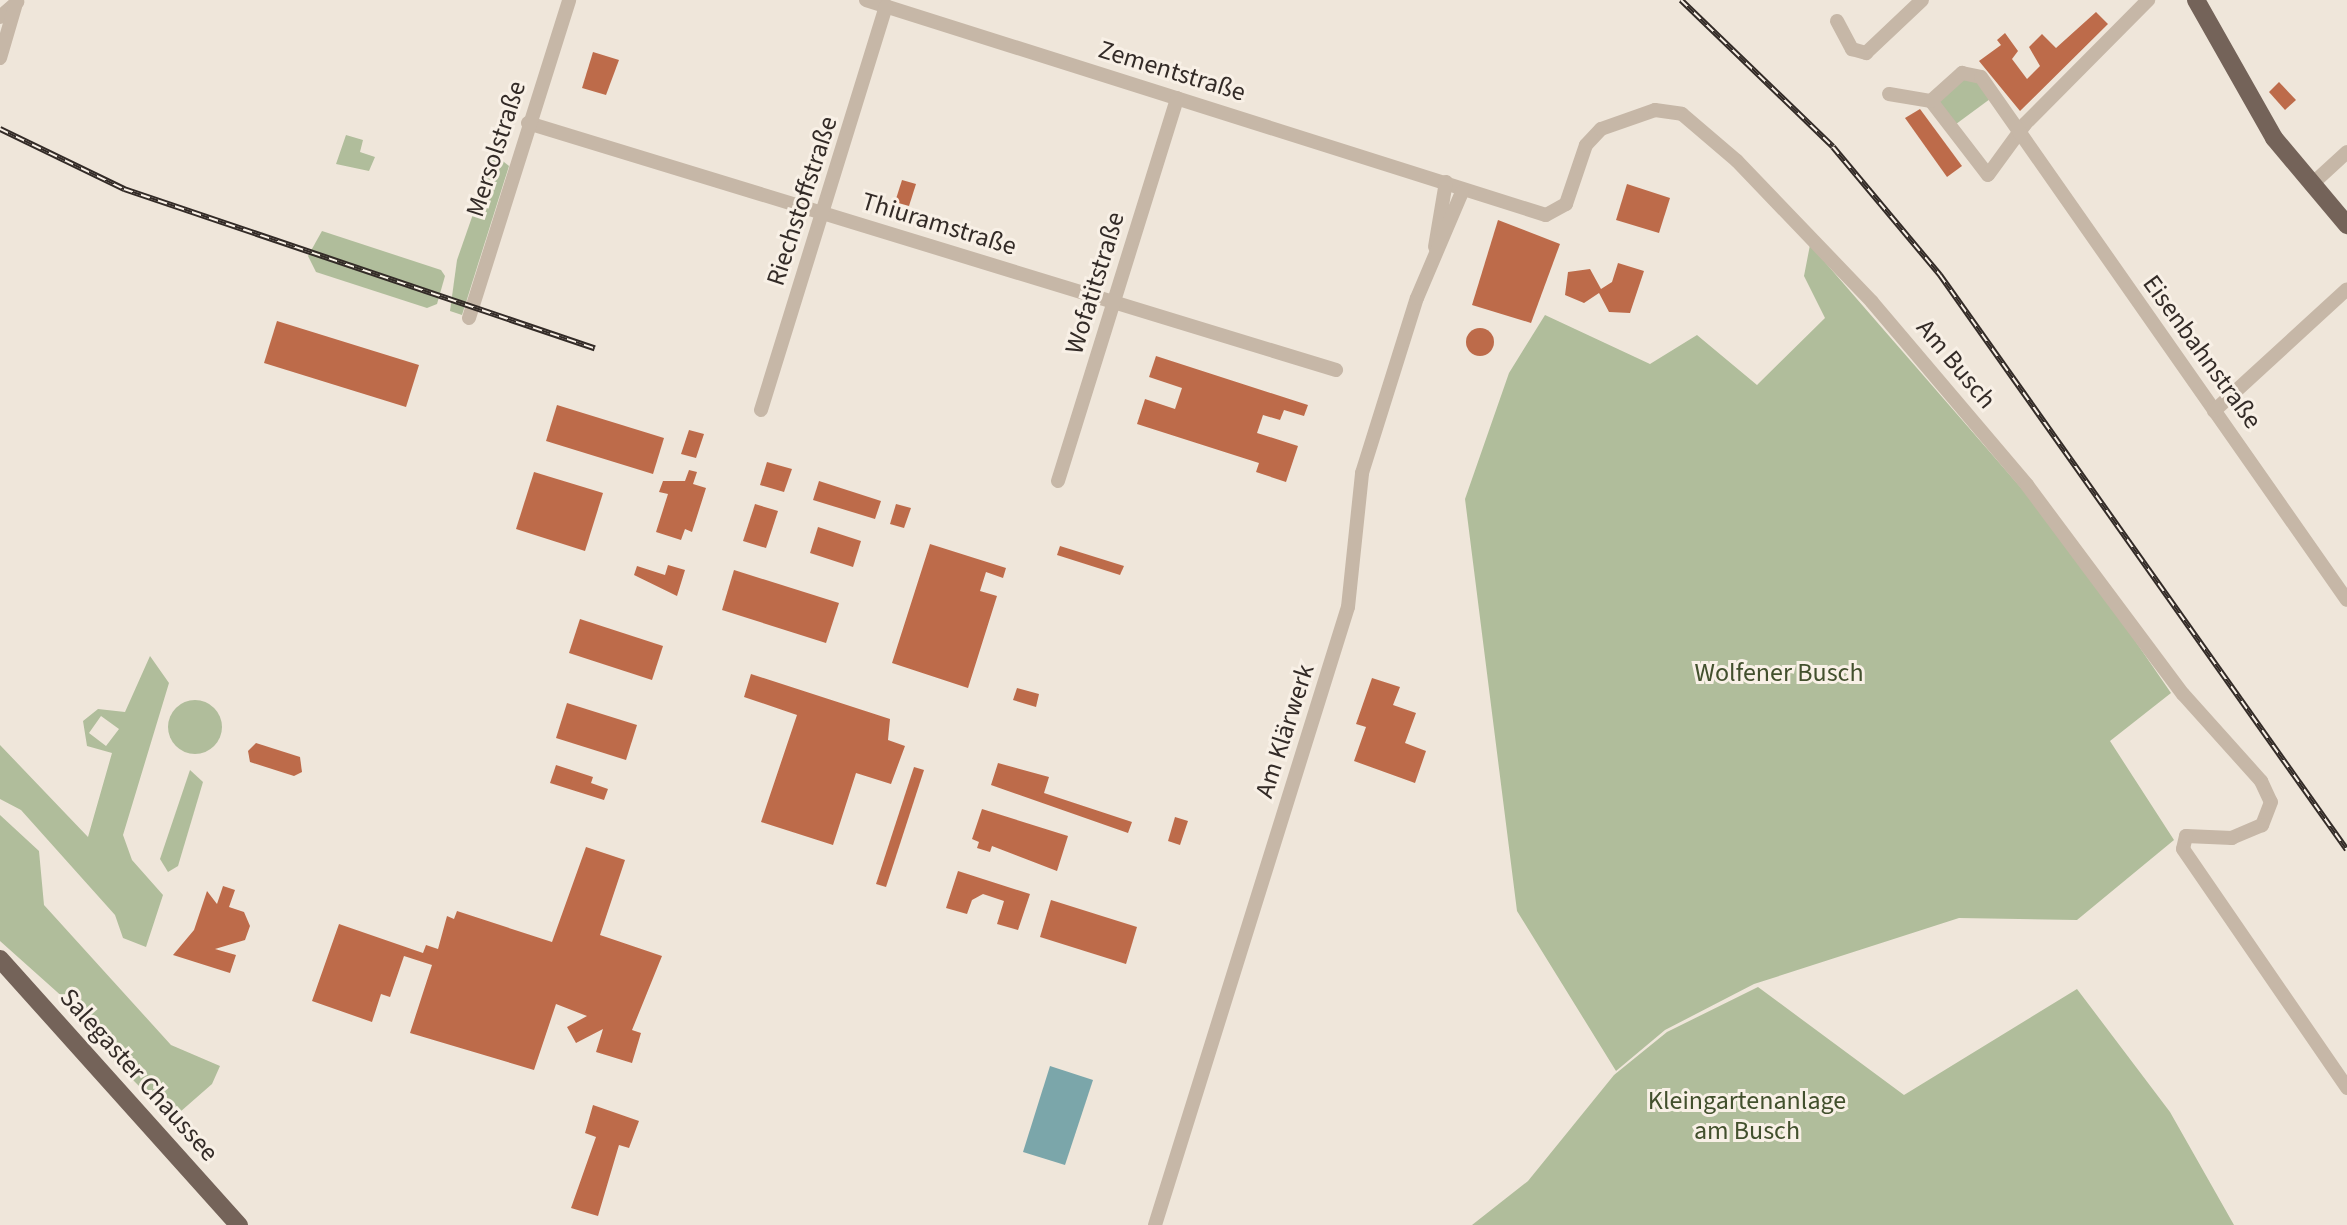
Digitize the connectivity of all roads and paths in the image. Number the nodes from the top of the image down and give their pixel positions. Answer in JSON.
{"nodes":[{"id":1,"x":569,"y":0,"type":"edge"},
{"id":2,"x":866,"y":0,"type":"edge"},
{"id":3,"x":1922,"y":0,"type":"edge"},
{"id":4,"x":2148,"y":0,"type":"edge"},
{"id":5,"x":2196,"y":0,"type":"edge"},
{"id":6,"x":17,"y":1,"type":"edge"},
{"id":7,"x":886,"y":6,"type":"junction"},
{"id":8,"x":0,"y":17,"type":"edge"},
{"id":9,"x":1837,"y":21,"type":"dead end"},
{"id":10,"x":0,"y":58,"type":"edge"},
{"id":11,"x":1889,"y":94,"type":"dead end"},
{"id":12,"x":1177,"y":98,"type":"junction"},
{"id":13,"x":1931,"y":101,"type":"junction"},
{"id":14,"x":528,"y":123,"type":"junction"},
{"id":15,"x":2018,"y":132,"type":"junction"},
{"id":16,"x":2347,"y":152,"type":"edge"},
{"id":17,"x":1446,"y":182,"type":"junction"},
{"id":18,"x":2311,"y":185,"type":"junction"},
{"id":19,"x":1462,"y":192,"type":"junction"},
{"id":20,"x":823,"y":214,"type":"junction"},
{"id":21,"x":2347,"y":225,"type":"edge"},
{"id":22,"x":1435,"y":247,"type":"junction"},
{"id":23,"x":2347,"y":289,"type":"edge"},
{"id":24,"x":1114,"y":302,"type":"junction"},
{"id":25,"x":469,"y":316,"type":"dead end"},
{"id":26,"x":1336,"y":370,"type":"dead end"},
{"id":27,"x":761,"y":410,"type":"dead end"},
{"id":28,"x":2214,"y":411,"type":"junction"},
{"id":29,"x":1058,"y":481,"type":"dead end"},
{"id":30,"x":2347,"y":600,"type":"edge"},
{"id":31,"x":0,"y":959,"type":"edge"},
{"id":32,"x":2347,"y":1088,"type":"edge"},
{"id":33,"x":239,"y":1225,"type":"edge"},
{"id":34,"x":1155,"y":1225,"type":"edge"}],
"edges":[{"from":1,"to":14,"type":"street","name":"Mersolstraße"},
{"from":2,"to":7,"type":"street","name":"Zementstraße"},
{"from":3,"to":9,"type":"street"},
{"from":4,"to":15,"type":"street"},
{"from":5,"to":18,"type":"main road"},
{"from":6,"to":8,"type":"street"},
{"from":6,"to":10,"type":"street"},
{"from":7,"to":12,"type":"street","name":"Zementstraße"},
{"from":7,"to":20,"type":"street","name":"Riechstoffstraße"},
{"from":11,"to":13,"type":"street"},
{"from":12,"to":17,"type":"street","name":"Zementstraße"},
{"from":12,"to":24,"type":"street","name":"Wofatitstraße"},
{"from":13,"to":15,"type":"street","name":"Eisenbahnstraße"},
{"from":13,"to":15,"type":"street"},
{"from":14,"to":20,"type":"street","name":"Thiuramstraße"},
{"from":14,"to":25,"type":"street","name":"Mersolstraße"},
{"from":15,"to":28,"type":"street","name":"Eisenbahnstraße"},
{"from":16,"to":18,"type":"street"},
{"from":17,"to":19,"type":"street","name":"Zementstraße"},
{"from":17,"to":22,"type":"street","name":"Am Klärwerk"},
{"from":18,"to":21,"type":"main road"},
{"from":19,"to":22,"type":"street","name":"Am Klärwerk"},
{"from":19,"to":32,"type":"street","name":"Am Busch"},
{"from":20,"to":24,"type":"street","name":"Thiuramstraße"},
{"from":20,"to":27,"type":"street","name":"Riechstoffstraße"},
{"from":22,"to":34,"type":"street","name":"Am Klärwerk"},
{"from":23,"to":28,"type":"street"},
{"from":24,"to":26,"type":"street","name":"Thiuramstraße"},
{"from":24,"to":29,"type":"street","name":"Wofatitstraße"},
{"from":28,"to":30,"type":"street","name":"Eisenbahnstraße"},
{"from":31,"to":33,"type":"main road","name":"Salegaster Chaussee"}]}
